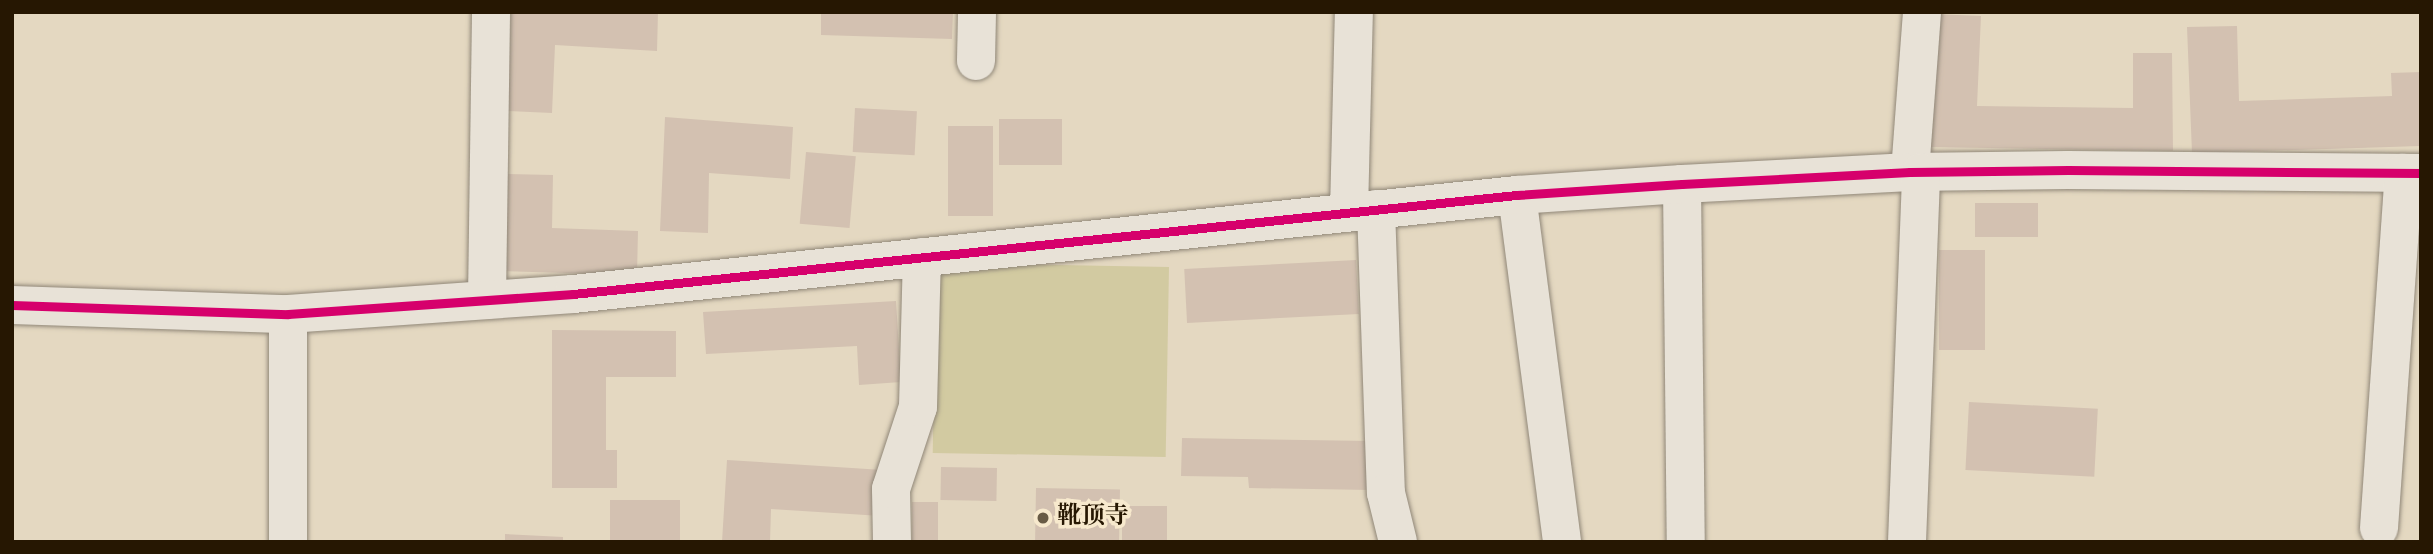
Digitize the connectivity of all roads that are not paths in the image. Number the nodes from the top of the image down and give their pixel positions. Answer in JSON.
{"nodes":[{"id":1,"x":491,"y":12,"type":"edge"},
{"id":2,"x":977,"y":12,"type":"edge"},
{"id":3,"x":1354,"y":12,"type":"edge"},
{"id":4,"x":1922,"y":12,"type":"edge"},
{"id":5,"x":976,"y":61,"type":"dead end"},
{"id":6,"x":1915,"y":172,"type":"junction"},
{"id":7,"x":2412,"y":173,"type":"edge"},
{"id":8,"x":1682,"y":184,"type":"junction"},
{"id":9,"x":1517,"y":195,"type":"junction"},
{"id":10,"x":1362,"y":211,"type":"junction"},
{"id":11,"x":922,"y":257,"type":"junction"},
{"id":12,"x":486,"y":300,"type":"junction"},
{"id":13,"x":12,"y":306,"type":"edge"},
{"id":14,"x":288,"y":314,"type":"junction"},
{"id":15,"x":2379,"y":528,"type":"dead end"},
{"id":16,"x":288,"y":542,"type":"edge"},
{"id":17,"x":892,"y":542,"type":"edge"},
{"id":18,"x":1398,"y":542,"type":"edge"},
{"id":19,"x":1562,"y":542,"type":"edge"},
{"id":20,"x":1686,"y":542,"type":"edge"},
{"id":21,"x":1907,"y":542,"type":"edge"}],
"edges":[{"from":1,"to":12,"type":"street"},
{"from":2,"to":5,"type":"street"},
{"from":3,"to":10,"type":"street"},
{"from":4,"to":6,"type":"street"},
{"from":6,"to":7,"type":"street"},
{"from":6,"to":8,"type":"street"},
{"from":6,"to":21,"type":"street"},
{"from":7,"to":15,"type":"street"},
{"from":8,"to":9,"type":"street"},
{"from":8,"to":20,"type":"street"},
{"from":9,"to":10,"type":"street"},
{"from":9,"to":19,"type":"street"},
{"from":10,"to":11,"type":"street"},
{"from":10,"to":18,"type":"street"},
{"from":11,"to":12,"type":"street"},
{"from":11,"to":17,"type":"street"},
{"from":12,"to":14,"type":"street"},
{"from":13,"to":14,"type":"street"},
{"from":14,"to":16,"type":"street"}]}
